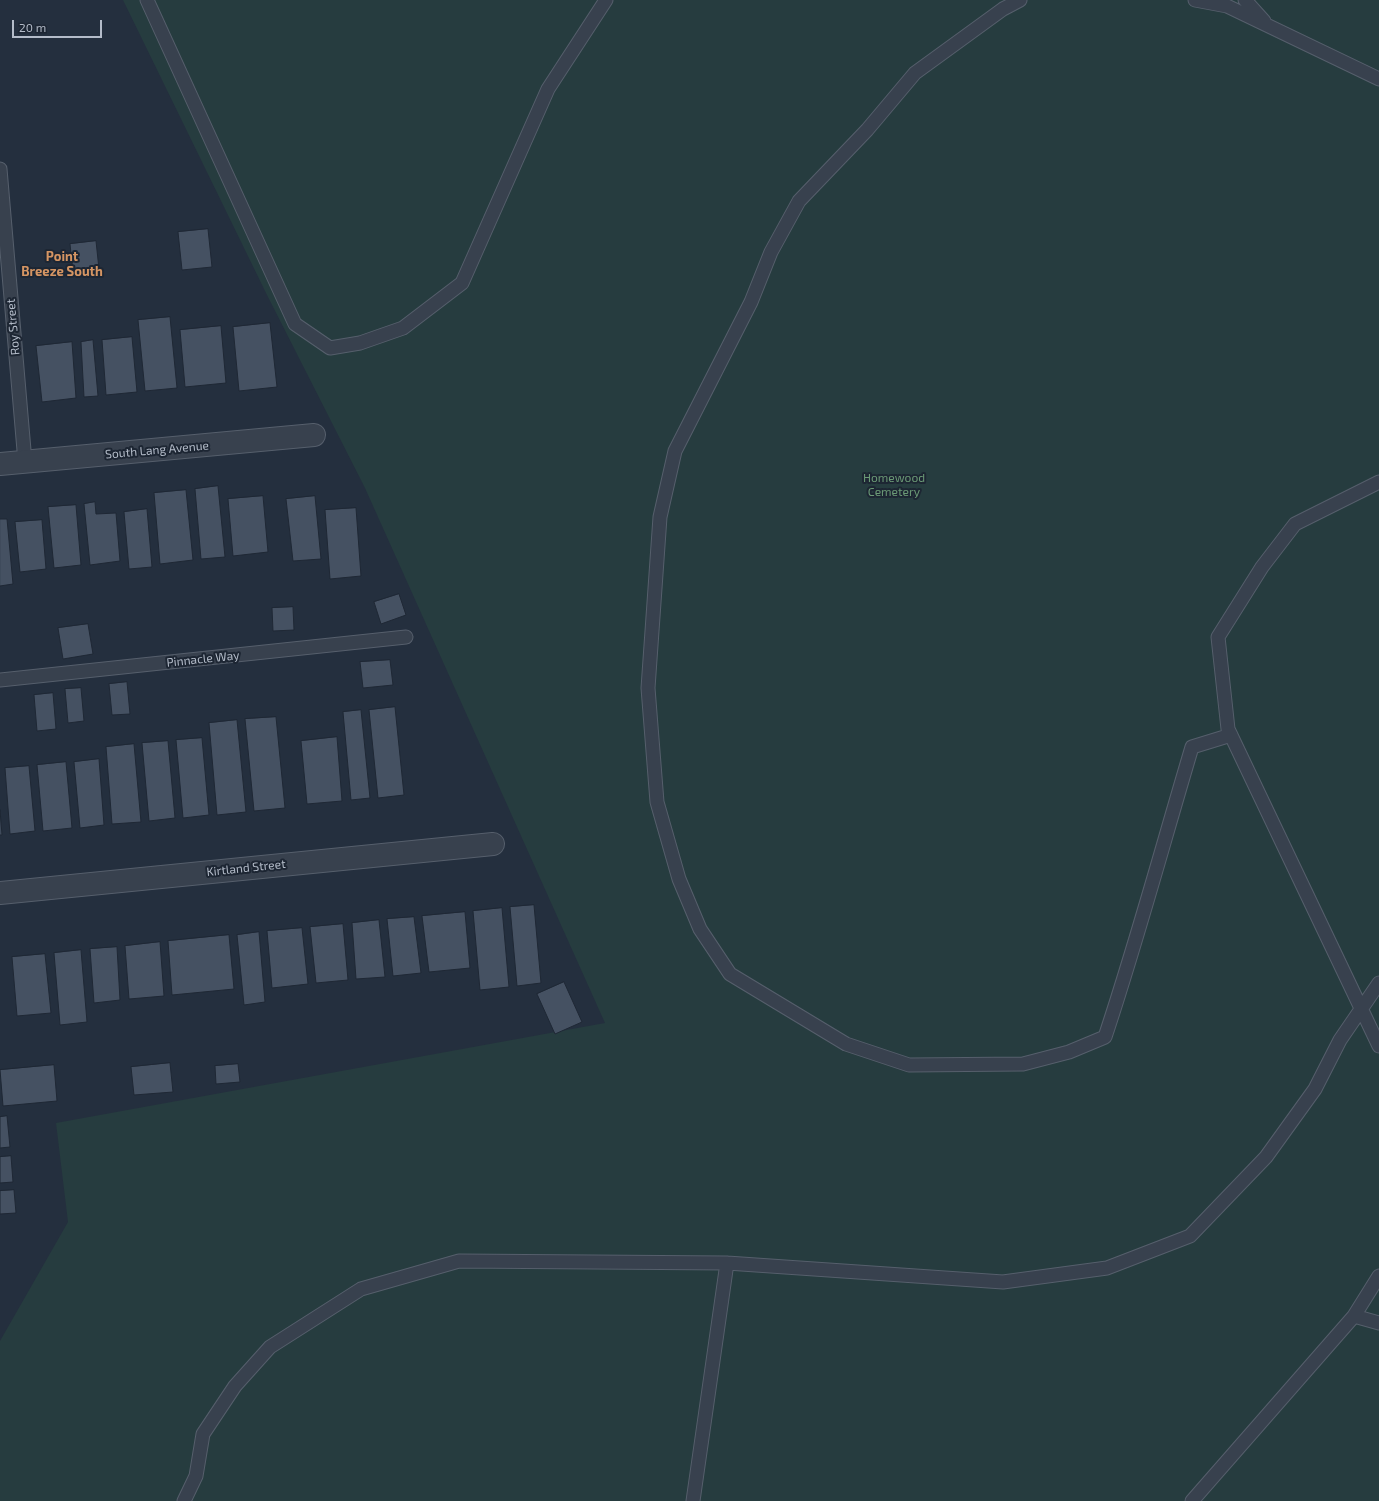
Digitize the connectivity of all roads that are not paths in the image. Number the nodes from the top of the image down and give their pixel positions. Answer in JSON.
{"nodes":[{"id":1,"x":147,"y":0,"type":"edge"},
{"id":2,"x":606,"y":0,"type":"edge"},
{"id":3,"x":1020,"y":0,"type":"edge"},
{"id":4,"x":1195,"y":0,"type":"edge"},
{"id":5,"x":1245,"y":0,"type":"edge"},
{"id":6,"x":1270,"y":27,"type":"junction"},
{"id":7,"x":1379,"y":79,"type":"edge"},
{"id":8,"x":0,"y":169,"type":"edge"},
{"id":9,"x":314,"y":435,"type":"dead end"},
{"id":10,"x":25,"y":462,"type":"junction"},
{"id":11,"x":0,"y":464,"type":"edge"},
{"id":12,"x":1379,"y":482,"type":"edge"},
{"id":13,"x":406,"y":637,"type":"dead end"},
{"id":14,"x":0,"y":680,"type":"edge"},
{"id":15,"x":1231,"y":735,"type":"junction"},
{"id":16,"x":493,"y":844,"type":"dead end"},
{"id":17,"x":0,"y":892,"type":"edge"},
{"id":18,"x":1379,"y":983,"type":"edge"},
{"id":19,"x":1361,"y":1009,"type":"junction"},
{"id":20,"x":1379,"y":1046,"type":"edge"},
{"id":21,"x":727,"y":1263,"type":"junction"},
{"id":22,"x":1379,"y":1276,"type":"edge"},
{"id":23,"x":1354,"y":1316,"type":"junction"},
{"id":24,"x":1379,"y":1323,"type":"edge"},
{"id":25,"x":184,"y":1501,"type":"edge"},
{"id":26,"x":693,"y":1501,"type":"edge"},
{"id":27,"x":1192,"y":1501,"type":"edge"}],
"edges":[{"from":1,"to":2,"type":"lane"},
{"from":3,"to":15,"type":"lane"},
{"from":4,"to":6,"type":"lane"},
{"from":5,"to":6,"type":"lane"},
{"from":6,"to":7,"type":"lane"},
{"from":8,"to":10,"type":"lane","name":"Roy Street"},
{"from":9,"to":10,"type":"street","name":"South Lang Avenue"},
{"from":10,"to":11,"type":"street","name":"South Lang Avenue"},
{"from":12,"to":15,"type":"lane"},
{"from":13,"to":14,"type":"lane","name":"Pinnacle Way"},
{"from":15,"to":19,"type":"lane"},
{"from":16,"to":17,"type":"street","name":"Kirtland Street"},
{"from":18,"to":19,"type":"lane"},
{"from":19,"to":20,"type":"lane"},
{"from":19,"to":21,"type":"lane"},
{"from":21,"to":25,"type":"lane"},
{"from":21,"to":26,"type":"lane"},
{"from":22,"to":23,"type":"lane"},
{"from":23,"to":24,"type":"lane"},
{"from":23,"to":27,"type":"lane"}]}
